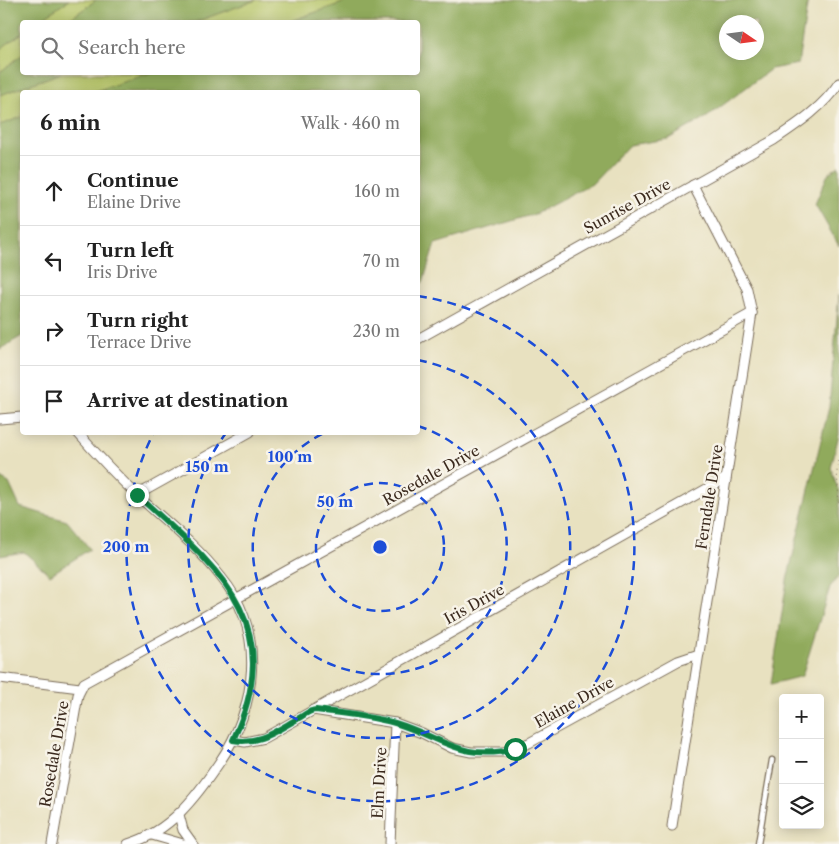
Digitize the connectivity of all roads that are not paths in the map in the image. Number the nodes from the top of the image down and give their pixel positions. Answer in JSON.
{"nodes":[{"id":1,"x":839,"y":83,"type":"edge"},
{"id":2,"x":693,"y":185,"type":"junction"},
{"id":3,"x":752,"y":313,"type":"junction"},
{"id":4,"x":420,"y":338,"type":"edge"},
{"id":5,"x":20,"y":417,"type":"edge"},
{"id":6,"x":0,"y":419,"type":"edge"},
{"id":7,"x":79,"y":435,"type":"edge"},
{"id":8,"x":245,"y":435,"type":"edge"},
{"id":9,"x":726,"y":478,"type":"junction"},
{"id":10,"x":137,"y":495,"type":"junction"},
{"id":11,"x":236,"y":598,"type":"junction"},
{"id":12,"x":698,"y":654,"type":"junction"},
{"id":13,"x":0,"y":678,"type":"edge"},
{"id":14,"x":80,"y":688,"type":"junction"},
{"id":15,"x":313,"y":710,"type":"junction"},
{"id":16,"x":395,"y":723,"type":"junction"},
{"id":17,"x":233,"y":740,"type":"junction"},
{"id":18,"x":772,"y":760,"type":"dead end"},
{"id":19,"x":178,"y":815,"type":"junction"},
{"id":20,"x":672,"y":826,"type":"dead end"},
{"id":21,"x":152,"y":835,"type":"junction"},
{"id":22,"x":52,"y":844,"type":"edge"},
{"id":23,"x":128,"y":844,"type":"edge"},
{"id":24,"x":183,"y":844,"type":"edge"},
{"id":25,"x":193,"y":844,"type":"edge"},
{"id":26,"x":390,"y":844,"type":"edge"},
{"id":27,"x":758,"y":844,"type":"edge"}],
"edges":[{"from":1,"to":2,"type":"street","name":"Sunrise Drive"},
{"from":2,"to":3,"type":"street","name":"Ferndale Drive"},
{"from":2,"to":4,"type":"street","name":"Sunrise Drive"},
{"from":3,"to":9,"type":"street","name":"Ferndale Drive"},
{"from":3,"to":11,"type":"street","name":"Rosedale Drive"},
{"from":5,"to":6,"type":"street"},
{"from":7,"to":10,"type":"street"},
{"from":8,"to":10,"type":"street"},
{"from":9,"to":12,"type":"street","name":"Ferndale Drive"},
{"from":9,"to":15,"type":"street","name":"Iris Drive"},
{"from":10,"to":11,"type":"street"},
{"from":11,"to":14,"type":"street","name":"Rosedale Drive"},
{"from":11,"to":17,"type":"street"},
{"from":12,"to":16,"type":"street","name":"Elaine Drive"},
{"from":12,"to":20,"type":"street","name":"Ferndale Drive"},
{"from":13,"to":14,"type":"street"},
{"from":14,"to":22,"type":"street","name":"Rosedale Drive"},
{"from":15,"to":16,"type":"street","name":"Elaine Drive"},
{"from":15,"to":17,"type":"street","name":"Iris Drive"},
{"from":16,"to":26,"type":"street","name":"Elm Drive"},
{"from":17,"to":19,"type":"street"},
{"from":18,"to":27,"type":"lane"},
{"from":19,"to":21,"type":"street"},
{"from":19,"to":25,"type":"street"},
{"from":21,"to":23,"type":"street"},
{"from":21,"to":24,"type":"street"}]}
